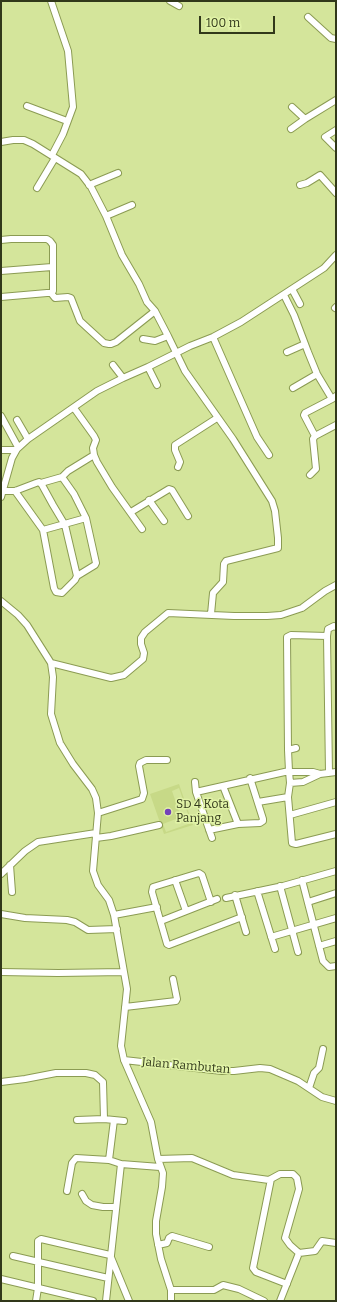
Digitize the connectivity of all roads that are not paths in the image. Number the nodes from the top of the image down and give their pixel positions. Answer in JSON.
{"nodes":[{"id":1,"x":51,"y":1,"type":"edge"},
{"id":2,"x":170,"y":1,"type":"edge"},
{"id":3,"x":179,"y":6,"type":"dead end"},
{"id":4,"x":308,"y":17,"type":"dead end"},
{"id":5,"x":336,"y":38,"type":"edge"},
{"id":6,"x":336,"y":100,"type":"edge"},
{"id":7,"x":27,"y":106,"type":"dead end"},
{"id":8,"x":292,"y":107,"type":"dead end"},
{"id":9,"x":305,"y":119,"type":"junction"},
{"id":10,"x":67,"y":121,"type":"junction"},
{"id":11,"x":291,"y":129,"type":"dead end"},
{"id":12,"x":336,"y":130,"type":"edge"},
{"id":13,"x":1,"y":142,"type":"edge"},
{"id":14,"x":336,"y":148,"type":"edge"},
{"id":15,"x":53,"y":156,"type":"junction"},
{"id":16,"x":118,"y":173,"type":"dead end"},
{"id":17,"x":89,"y":184,"type":"junction"},
{"id":18,"x":300,"y":185,"type":"dead end"},
{"id":19,"x":37,"y":188,"type":"dead end"},
{"id":20,"x":336,"y":193,"type":"edge"},
{"id":21,"x":132,"y":205,"type":"dead end"},
{"id":22,"x":106,"y":216,"type":"junction"},
{"id":23,"x":1,"y":240,"type":"edge"},
{"id":24,"x":336,"y":255,"type":"edge"},
{"id":25,"x":52,"y":267,"type":"junction"},
{"id":26,"x":1,"y":270,"type":"edge"},
{"id":27,"x":292,"y":289,"type":"junction"},
{"id":28,"x":51,"y":293,"type":"junction"},
{"id":29,"x":284,"y":295,"type":"junction"},
{"id":30,"x":1,"y":297,"type":"edge"},
{"id":31,"x":300,"y":304,"type":"dead end"},
{"id":32,"x":155,"y":311,"type":"junction"},
{"id":33,"x":168,"y":336,"type":"junction"},
{"id":34,"x":213,"y":337,"type":"junction"},
{"id":35,"x":144,"y":339,"type":"dead end"},
{"id":36,"x":305,"y":344,"type":"junction"},
{"id":37,"x":287,"y":352,"type":"dead end"},
{"id":38,"x":176,"y":354,"type":"junction"},
{"id":39,"x":113,"y":365,"type":"dead end"},
{"id":40,"x":148,"y":367,"type":"junction"},
{"id":41,"x":317,"y":374,"type":"junction"},
{"id":42,"x":122,"y":378,"type":"junction"},
{"id":43,"x":157,"y":385,"type":"dead end"},
{"id":44,"x":293,"y":388,"type":"dead end"},
{"id":45,"x":334,"y":397,"type":"edge"},
{"id":46,"x":74,"y":408,"type":"junction"},
{"id":47,"x":1,"y":416,"type":"edge"},
{"id":48,"x":218,"y":418,"type":"junction"},
{"id":49,"x":17,"y":420,"type":"dead end"},
{"id":50,"x":336,"y":426,"type":"edge"},
{"id":51,"x":314,"y":436,"type":"junction"},
{"id":52,"x":28,"y":439,"type":"junction"},
{"id":53,"x":17,"y":449,"type":"junction"},
{"id":54,"x":1,"y":450,"type":"edge"},
{"id":55,"x":94,"y":455,"type":"junction"},
{"id":56,"x":269,"y":455,"type":"dead end"},
{"id":57,"x":178,"y":467,"type":"dead end"},
{"id":58,"x":310,"y":475,"type":"dead end"},
{"id":59,"x":62,"y":477,"type":"junction"},
{"id":60,"x":41,"y":483,"type":"junction"},
{"id":61,"x":15,"y":491,"type":"junction"},
{"id":62,"x":2,"y":494,"type":"edge"},
{"id":63,"x":149,"y":500,"type":"junction"},
{"id":64,"x":131,"y":512,"type":"junction"},
{"id":65,"x":188,"y":516,"type":"dead end"},
{"id":66,"x":86,"y":518,"type":"junction"},
{"id":67,"x":164,"y":521,"type":"dead end"},
{"id":68,"x":65,"y":525,"type":"junction"},
{"id":69,"x":142,"y":529,"type":"dead end"},
{"id":70,"x":42,"y":530,"type":"junction"},
{"id":71,"x":77,"y":576,"type":"junction"},
{"id":72,"x":336,"y":586,"type":"edge"},
{"id":73,"x":1,"y":601,"type":"edge"},
{"id":74,"x":211,"y":614,"type":"junction"},
{"id":75,"x":336,"y":627,"type":"edge"},
{"id":76,"x":326,"y":636,"type":"junction"},
{"id":77,"x":52,"y":664,"type":"junction"},
{"id":78,"x":296,"y":748,"type":"dead end"},
{"id":79,"x":288,"y":750,"type":"junction"},
{"id":80,"x":167,"y":760,"type":"dead end"},
{"id":81,"x":289,"y":772,"type":"junction"},
{"id":82,"x":336,"y":772,"type":"edge"},
{"id":83,"x":329,"y":773,"type":"junction"},
{"id":84,"x":320,"y":774,"type":"junction"},
{"id":85,"x":250,"y":778,"type":"junction"},
{"id":86,"x":195,"y":782,"type":"dead end"},
{"id":87,"x":290,"y":783,"type":"junction"},
{"id":88,"x":224,"y":786,"type":"junction"},
{"id":89,"x":196,"y":792,"type":"junction"},
{"id":90,"x":288,"y":797,"type":"junction"},
{"id":91,"x":258,"y":802,"type":"junction"},
{"id":92,"x":336,"y":802,"type":"edge"},
{"id":93,"x":98,"y":813,"type":"junction"},
{"id":94,"x":290,"y":815,"type":"junction"},
{"id":95,"x":238,"y":824,"type":"junction"},
{"id":96,"x":159,"y":825,"type":"dead end"},
{"id":97,"x":209,"y":830,"type":"junction"},
{"id":98,"x":336,"y":834,"type":"edge"},
{"id":99,"x":96,"y":835,"type":"junction"},
{"id":100,"x":212,"y":838,"type":"dead end"},
{"id":101,"x":10,"y":865,"type":"junction"},
{"id":102,"x":336,"y":871,"type":"edge"},
{"id":103,"x":1,"y":874,"type":"edge"},
{"id":104,"x":175,"y":880,"type":"junction"},
{"id":105,"x":302,"y":880,"type":"junction"},
{"id":106,"x":280,"y":886,"type":"junction"},
{"id":107,"x":257,"y":891,"type":"junction"},
{"id":108,"x":12,"y":892,"type":"dead end"},
{"id":109,"x":336,"y":893,"type":"edge"},
{"id":110,"x":235,"y":895,"type":"junction"},
{"id":111,"x":226,"y":898,"type":"dead end"},
{"id":112,"x":217,"y":899,"type":"dead end"},
{"id":113,"x":211,"y":902,"type":"junction"},
{"id":114,"x":308,"y":902,"type":"junction"},
{"id":115,"x":156,"y":907,"type":"junction"},
{"id":116,"x":186,"y":911,"type":"junction"},
{"id":117,"x":1,"y":914,"type":"edge"},
{"id":118,"x":114,"y":915,"type":"junction"},
{"id":119,"x":242,"y":917,"type":"junction"},
{"id":120,"x":336,"y":918,"type":"edge"},
{"id":121,"x":161,"y":921,"type":"junction"},
{"id":122,"x":314,"y":924,"type":"junction"},
{"id":123,"x":117,"y":929,"type":"junction"},
{"id":124,"x":292,"y":931,"type":"junction"},
{"id":125,"x":246,"y":932,"type":"dead end"},
{"id":126,"x":271,"y":937,"type":"junction"},
{"id":127,"x":336,"y":941,"type":"edge"},
{"id":128,"x":319,"y":946,"type":"junction"},
{"id":129,"x":275,"y":949,"type":"dead end"},
{"id":130,"x":298,"y":952,"type":"dead end"},
{"id":131,"x":336,"y":966,"type":"edge"},
{"id":132,"x":1,"y":972,"type":"edge"},
{"id":133,"x":124,"y":972,"type":"junction"},
{"id":134,"x":173,"y":979,"type":"dead end"},
{"id":135,"x":125,"y":1007,"type":"junction"},
{"id":136,"x":323,"y":1049,"type":"dead end"},
{"id":137,"x":124,"y":1060,"type":"junction"},
{"id":138,"x":1,"y":1082,"type":"edge"},
{"id":139,"x":309,"y":1088,"type":"junction"},
{"id":140,"x":336,"y":1101,"type":"edge"},
{"id":141,"x":104,"y":1119,"type":"junction"},
{"id":142,"x":77,"y":1120,"type":"dead end"},
{"id":143,"x":114,"y":1120,"type":"junction"},
{"id":144,"x":124,"y":1121,"type":"dead end"},
{"id":145,"x":158,"y":1159,"type":"junction"},
{"id":146,"x":109,"y":1160,"type":"junction"},
{"id":147,"x":121,"y":1164,"type":"junction"},
{"id":148,"x":160,"y":1167,"type":"junction"},
{"id":149,"x":271,"y":1179,"type":"junction"},
{"id":150,"x":67,"y":1191,"type":"dead end"},
{"id":151,"x":82,"y":1194,"type":"dead end"},
{"id":152,"x":116,"y":1207,"type":"junction"},
{"id":153,"x":336,"y":1244,"type":"edge"},
{"id":154,"x":158,"y":1245,"type":"junction"},
{"id":155,"x":208,"y":1247,"type":"dead end"},
{"id":156,"x":299,"y":1253,"type":"junction"},
{"id":157,"x":110,"y":1255,"type":"junction"},
{"id":158,"x":13,"y":1256,"type":"dead end"},
{"id":159,"x":38,"y":1262,"type":"junction"},
{"id":160,"x":108,"y":1278,"type":"junction"},
{"id":161,"x":1,"y":1279,"type":"edge"},
{"id":162,"x":287,"y":1284,"type":"junction"},
{"id":163,"x":38,"y":1288,"type":"junction"},
{"id":164,"x":171,"y":1290,"type":"junction"},
{"id":165,"x":36,"y":1301,"type":"edge"},
{"id":166,"x":93,"y":1301,"type":"edge"},
{"id":167,"x":106,"y":1301,"type":"edge"},
{"id":168,"x":129,"y":1301,"type":"edge"},
{"id":169,"x":171,"y":1301,"type":"edge"},
{"id":170,"x":264,"y":1301,"type":"edge"},
{"id":171,"x":280,"y":1301,"type":"edge"}],
"edges":[{"from":1,"to":10,"type":"street"},
{"from":2,"to":3,"type":"street"},
{"from":4,"to":5,"type":"street"},
{"from":6,"to":9,"type":"street"},
{"from":7,"to":10,"type":"street"},
{"from":8,"to":9,"type":"street"},
{"from":9,"to":11,"type":"street"},
{"from":10,"to":15,"type":"street"},
{"from":12,"to":14,"type":"street"},
{"from":13,"to":15,"type":"street"},
{"from":15,"to":17,"type":"street"},
{"from":15,"to":19,"type":"street"},
{"from":16,"to":17,"type":"street"},
{"from":17,"to":22,"type":"street"},
{"from":18,"to":20,"type":"street"},
{"from":21,"to":22,"type":"street"},
{"from":22,"to":32,"type":"street"},
{"from":23,"to":25,"type":"street"},
{"from":24,"to":27,"type":"street"},
{"from":25,"to":26,"type":"street"},
{"from":25,"to":28,"type":"street"},
{"from":27,"to":29,"type":"street"},
{"from":27,"to":31,"type":"street"},
{"from":28,"to":30,"type":"street"},
{"from":28,"to":32,"type":"street"},
{"from":29,"to":34,"type":"street"},
{"from":29,"to":36,"type":"street"},
{"from":32,"to":33,"type":"street"},
{"from":33,"to":35,"type":"street"},
{"from":33,"to":38,"type":"street"},
{"from":34,"to":38,"type":"street"},
{"from":34,"to":56,"type":"street"},
{"from":36,"to":37,"type":"street"},
{"from":36,"to":41,"type":"street"},
{"from":38,"to":40,"type":"street"},
{"from":38,"to":48,"type":"street"},
{"from":39,"to":42,"type":"street"},
{"from":40,"to":42,"type":"street"},
{"from":40,"to":43,"type":"street"},
{"from":41,"to":44,"type":"street"},
{"from":41,"to":45,"type":"street"},
{"from":42,"to":46,"type":"street"},
{"from":45,"to":51,"type":"street"},
{"from":46,"to":52,"type":"street"},
{"from":46,"to":55,"type":"street"},
{"from":47,"to":53,"type":"street"},
{"from":48,"to":57,"type":"street"},
{"from":48,"to":74,"type":"street"},
{"from":49,"to":52,"type":"street"},
{"from":50,"to":51,"type":"street"},
{"from":51,"to":58,"type":"street"},
{"from":52,"to":53,"type":"street"},
{"from":53,"to":54,"type":"street"},
{"from":53,"to":62,"type":"street"},
{"from":55,"to":59,"type":"street"},
{"from":55,"to":64,"type":"street"},
{"from":59,"to":60,"type":"street"},
{"from":59,"to":66,"type":"street"},
{"from":60,"to":61,"type":"street"},
{"from":60,"to":68,"type":"street"},
{"from":61,"to":62,"type":"street"},
{"from":61,"to":70,"type":"street"},
{"from":63,"to":64,"type":"street"},
{"from":63,"to":65,"type":"street"},
{"from":63,"to":67,"type":"street"},
{"from":64,"to":69,"type":"street"},
{"from":66,"to":68,"type":"street"},
{"from":66,"to":71,"type":"street"},
{"from":68,"to":70,"type":"street"},
{"from":68,"to":71,"type":"street"},
{"from":70,"to":71,"type":"street"},
{"from":72,"to":74,"type":"street"},
{"from":73,"to":77,"type":"street"},
{"from":74,"to":77,"type":"street"},
{"from":75,"to":76,"type":"street"},
{"from":76,"to":79,"type":"street"},
{"from":76,"to":83,"type":"street"},
{"from":77,"to":93,"type":"street"},
{"from":78,"to":79,"type":"street"},
{"from":79,"to":81,"type":"street"},
{"from":80,"to":93,"type":"street"},
{"from":81,"to":84,"type":"street"},
{"from":81,"to":85,"type":"street"},
{"from":81,"to":87,"type":"street"},
{"from":82,"to":83,"type":"street"},
{"from":83,"to":84,"type":"street"},
{"from":84,"to":87,"type":"street"},
{"from":85,"to":88,"type":"street"},
{"from":85,"to":91,"type":"street"},
{"from":86,"to":89,"type":"street"},
{"from":87,"to":90,"type":"street"},
{"from":88,"to":89,"type":"street"},
{"from":88,"to":95,"type":"street"},
{"from":89,"to":97,"type":"street"},
{"from":90,"to":91,"type":"street"},
{"from":90,"to":94,"type":"street"},
{"from":91,"to":95,"type":"street"},
{"from":92,"to":94,"type":"street"},
{"from":93,"to":99,"type":"street"},
{"from":94,"to":98,"type":"street"},
{"from":95,"to":97,"type":"street"},
{"from":96,"to":99,"type":"street"},
{"from":97,"to":100,"type":"street"},
{"from":99,"to":101,"type":"street"},
{"from":99,"to":118,"type":"street"},
{"from":101,"to":103,"type":"street"},
{"from":101,"to":108,"type":"street"},
{"from":102,"to":105,"type":"street"},
{"from":104,"to":113,"type":"street"},
{"from":104,"to":115,"type":"street"},
{"from":104,"to":116,"type":"street"},
{"from":105,"to":106,"type":"street"},
{"from":105,"to":114,"type":"street"},
{"from":106,"to":107,"type":"street"},
{"from":106,"to":124,"type":"street"},
{"from":107,"to":110,"type":"street"},
{"from":107,"to":126,"type":"street"},
{"from":109,"to":114,"type":"street"},
{"from":110,"to":111,"type":"street"},
{"from":110,"to":119,"type":"street"},
{"from":112,"to":113,"type":"street"},
{"from":113,"to":116,"type":"street"},
{"from":114,"to":122,"type":"street"},
{"from":115,"to":118,"type":"street"},
{"from":115,"to":121,"type":"street"},
{"from":116,"to":121,"type":"street"},
{"from":117,"to":123,"type":"street"},
{"from":118,"to":123,"type":"street"},
{"from":119,"to":121,"type":"street"},
{"from":119,"to":125,"type":"street"},
{"from":120,"to":122,"type":"street"},
{"from":122,"to":124,"type":"street"},
{"from":122,"to":128,"type":"street"},
{"from":123,"to":133,"type":"street"},
{"from":124,"to":126,"type":"street"},
{"from":124,"to":130,"type":"street"},
{"from":126,"to":129,"type":"street"},
{"from":127,"to":128,"type":"street"},
{"from":128,"to":131,"type":"street"},
{"from":132,"to":133,"type":"street"},
{"from":133,"to":135,"type":"street"},
{"from":134,"to":135,"type":"street"},
{"from":135,"to":137,"type":"street"},
{"from":136,"to":139,"type":"street"},
{"from":137,"to":139,"type":"street","name":"Jalan Rambutan"},
{"from":137,"to":145,"type":"street"},
{"from":138,"to":141,"type":"street"},
{"from":139,"to":140,"type":"street","name":"Jalan Rambutan"},
{"from":141,"to":142,"type":"street"},
{"from":141,"to":143,"type":"street"},
{"from":143,"to":144,"type":"street"},
{"from":143,"to":146,"type":"street"},
{"from":145,"to":148,"type":"street"},
{"from":145,"to":149,"type":"street"},
{"from":146,"to":147,"type":"street"},
{"from":146,"to":150,"type":"street"},
{"from":147,"to":148,"type":"street"},
{"from":147,"to":152,"type":"street"},
{"from":148,"to":154,"type":"street"},
{"from":149,"to":156,"type":"street"},
{"from":149,"to":162,"type":"street"},
{"from":151,"to":152,"type":"street"},
{"from":152,"to":157,"type":"street"},
{"from":153,"to":156,"type":"street"},
{"from":154,"to":155,"type":"street"},
{"from":154,"to":164,"type":"street"},
{"from":156,"to":162,"type":"street"},
{"from":157,"to":159,"type":"street"},
{"from":157,"to":160,"type":"street"},
{"from":157,"to":168,"type":"street"},
{"from":158,"to":159,"type":"street"},
{"from":159,"to":160,"type":"street"},
{"from":159,"to":163,"type":"street"},
{"from":160,"to":167,"type":"street"},
{"from":161,"to":163,"type":"street"},
{"from":162,"to":171,"type":"street"},
{"from":163,"to":165,"type":"street"},
{"from":163,"to":166,"type":"street"},
{"from":164,"to":169,"type":"street"},
{"from":164,"to":170,"type":"street"}]}
